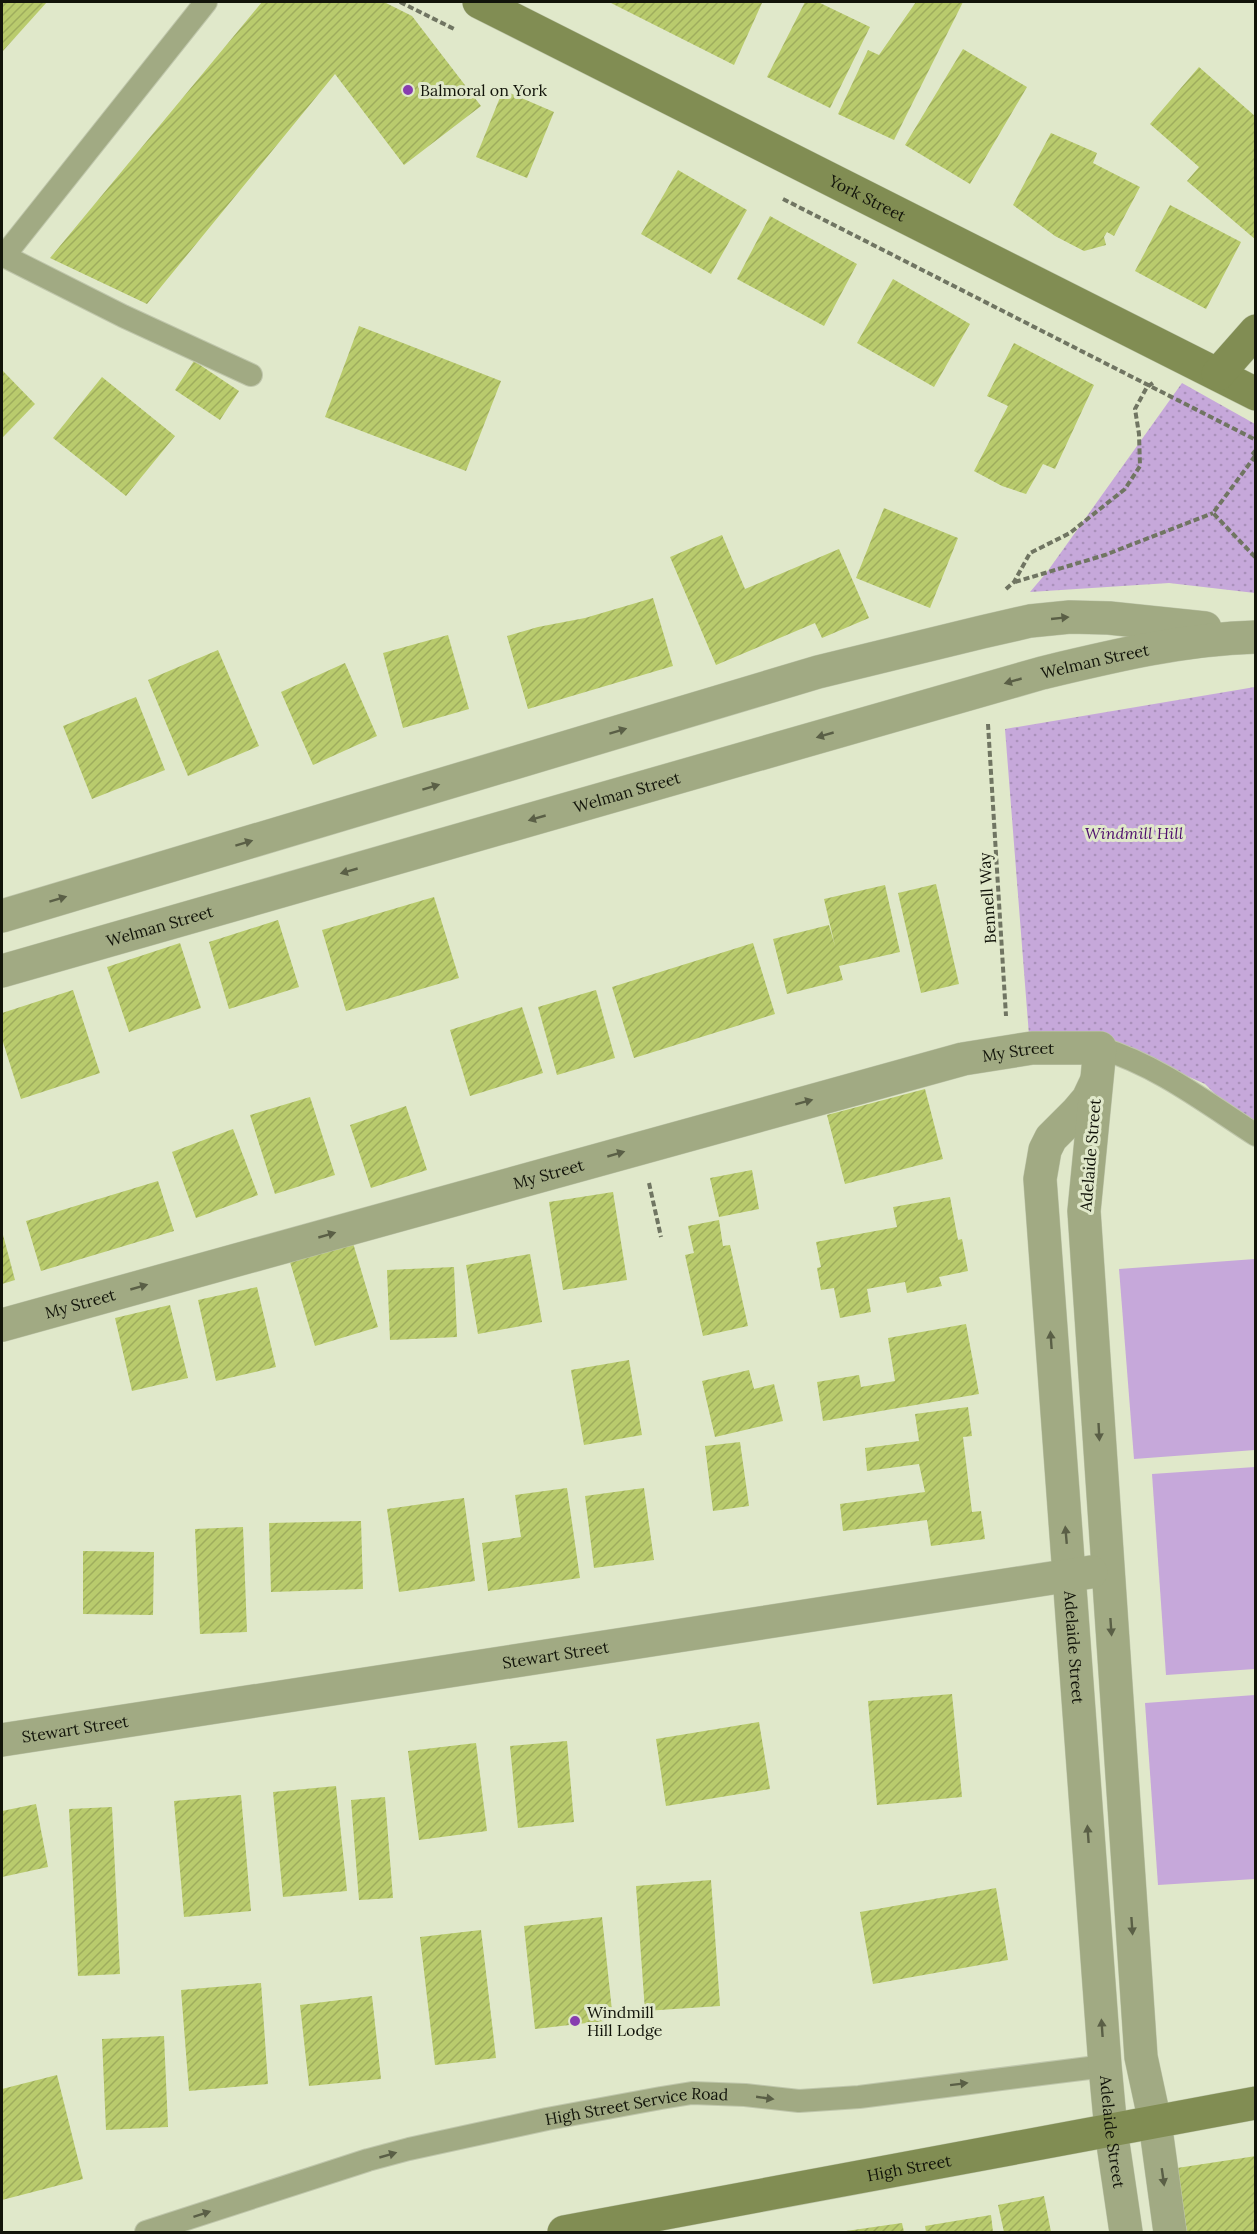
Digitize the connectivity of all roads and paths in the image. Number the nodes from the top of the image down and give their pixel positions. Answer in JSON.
{"nodes":[{"id":1,"x":206,"y":2,"type":"edge"},
{"id":2,"x":400,"y":2,"type":"edge"},
{"id":3,"x":479,"y":2,"type":"edge"},
{"id":4,"x":461,"y":33,"type":"dead end"},
{"id":5,"x":777,"y":196,"type":"dead end"},
{"id":6,"x":3,"y":257,"type":"edge"},
{"id":7,"x":1256,"y":331,"type":"edge"},
{"id":8,"x":1218,"y":374,"type":"junction"},
{"id":9,"x":251,"y":375,"type":"dead end"},
{"id":10,"x":1158,"y":380,"type":"dead end"},
{"id":11,"x":1147,"y":387,"type":"junction"},
{"id":12,"x":1256,"y":394,"type":"edge"},
{"id":13,"x":1256,"y":440,"type":"edge"},
{"id":14,"x":1256,"y":450,"type":"edge"},
{"id":15,"x":1255,"y":458,"type":"edge"},
{"id":16,"x":1213,"y":513,"type":"junction"},
{"id":17,"x":1256,"y":558,"type":"edge"},
{"id":18,"x":1014,"y":582,"type":"junction"},
{"id":19,"x":998,"y":595,"type":"dead end"},
{"id":20,"x":1256,"y":635,"type":"edge"},
{"id":21,"x":989,"y":744,"type":"dead end"},
{"id":22,"x":2,"y":916,"type":"edge"},
{"id":23,"x":2,"y":971,"type":"edge"},
{"id":24,"x":1100,"y":1048,"type":"junction"},
{"id":25,"x":1008,"y":1050,"type":"junction"},
{"id":26,"x":1097,"y":1081,"type":"junction"},
{"id":27,"x":1256,"y":1135,"type":"edge"},
{"id":28,"x":640,"y":1148,"type":"junction"},
{"id":29,"x":1084,"y":1211,"type":"junction"},
{"id":30,"x":1042,"y":1215,"type":"junction"},
{"id":31,"x":661,"y":1238,"type":"dead end"},
{"id":32,"x":1089,"y":1274,"type":"junction"},
{"id":33,"x":1046,"y":1277,"type":"junction"},
{"id":34,"x":2,"y":1325,"type":"edge"},
{"id":35,"x":1096,"y":1383,"type":"junction"},
{"id":36,"x":1054,"y":1386,"type":"junction"},
{"id":37,"x":1107,"y":1569,"type":"junction"},
{"id":38,"x":1070,"y":1574,"type":"junction"},
{"id":39,"x":2,"y":1740,"type":"edge"},
{"id":40,"x":1128,"y":1876,"type":"junction"},
{"id":41,"x":1092,"y":1880,"type":"junction"},
{"id":42,"x":1141,"y":2057,"type":"junction"},
{"id":43,"x":1105,"y":2066,"type":"junction"},
{"id":44,"x":1256,"y":2103,"type":"edge"},
{"id":45,"x":1155,"y":2122,"type":"junction"},
{"id":46,"x":1111,"y":2130,"type":"junction"},
{"id":47,"x":146,"y":2232,"type":"edge"},
{"id":48,"x":564,"y":2232,"type":"edge"},
{"id":49,"x":1126,"y":2232,"type":"edge"},
{"id":50,"x":1170,"y":2232,"type":"edge"}],
"edges":[{"from":1,"to":6,"type":"lane"},
{"from":2,"to":4,"type":"path"},
{"from":3,"to":8,"type":"street","name":"York Street"},
{"from":5,"to":11,"type":"path"},
{"from":6,"to":9,"type":"lane"},
{"from":7,"to":8,"type":"street"},
{"from":8,"to":12,"type":"street","name":"York Street"},
{"from":10,"to":11,"type":"path"},
{"from":11,"to":13,"type":"path"},
{"from":11,"to":18,"type":"path"},
{"from":14,"to":15,"type":"path"},
{"from":15,"to":16,"type":"path"},
{"from":16,"to":17,"type":"path"},
{"from":16,"to":18,"type":"path"},
{"from":18,"to":19,"type":"path"},
{"from":22,"to":20,"type":"street","name":"Welman Street","one_way":true},
{"from":20,"to":23,"type":"street","name":"Welman Street","one_way":true},
{"from":21,"to":25,"type":"path","name":"Bennell Way"},
{"from":24,"to":25,"type":"street","name":"My Street"},
{"from":24,"to":26,"type":"street","name":"Adelaide Street"},
{"from":24,"to":27,"type":"lane"},
{"from":28,"to":25,"type":"street","name":"My Street","one_way":true},
{"from":26,"to":29,"type":"street","name":"Adelaide Street"},
{"from":26,"to":30,"type":"street","name":"Adelaide Street"},
{"from":28,"to":31,"type":"path"},
{"from":34,"to":28,"type":"street","name":"My Street","one_way":true},
{"from":29,"to":30,"type":"street"},
{"from":29,"to":32,"type":"street","name":"Adelaide Street"},
{"from":30,"to":33,"type":"street","name":"Adelaide Street"},
{"from":32,"to":33,"type":"street"},
{"from":32,"to":35,"type":"street","name":"Adelaide Street"},
{"from":36,"to":33,"type":"street","name":"Adelaide Street","one_way":true},
{"from":35,"to":36,"type":"street"},
{"from":35,"to":37,"type":"street","name":"Adelaide Street","one_way":true},
{"from":38,"to":36,"type":"street","name":"Adelaide Street","one_way":true},
{"from":37,"to":38,"type":"street","name":"Stewart Street"},
{"from":37,"to":40,"type":"street","name":"Adelaide Street","one_way":true},
{"from":38,"to":39,"type":"street","name":"Stewart Street"},
{"from":41,"to":38,"type":"street","name":"Adelaide Street","one_way":true},
{"from":40,"to":41,"type":"street"},
{"from":40,"to":42,"type":"street","name":"Adelaide Street","one_way":true},
{"from":43,"to":41,"type":"street","name":"Adelaide Street","one_way":true},
{"from":42,"to":43,"type":"street","name":"High Street Service Road"},
{"from":42,"to":45,"type":"street","name":"Adelaide Street"},
{"from":43,"to":46,"type":"street","name":"Adelaide Street"},
{"from":47,"to":43,"type":"lane","name":"High Street Service Road","one_way":true},
{"from":44,"to":45,"type":"street","name":"High Street"},
{"from":45,"to":46,"type":"street","name":"High Street"},
{"from":45,"to":50,"type":"street","name":"Adelaide Street","one_way":true},
{"from":46,"to":48,"type":"street","name":"High Street"},
{"from":46,"to":49,"type":"street","name":"Adelaide Street"}]}
